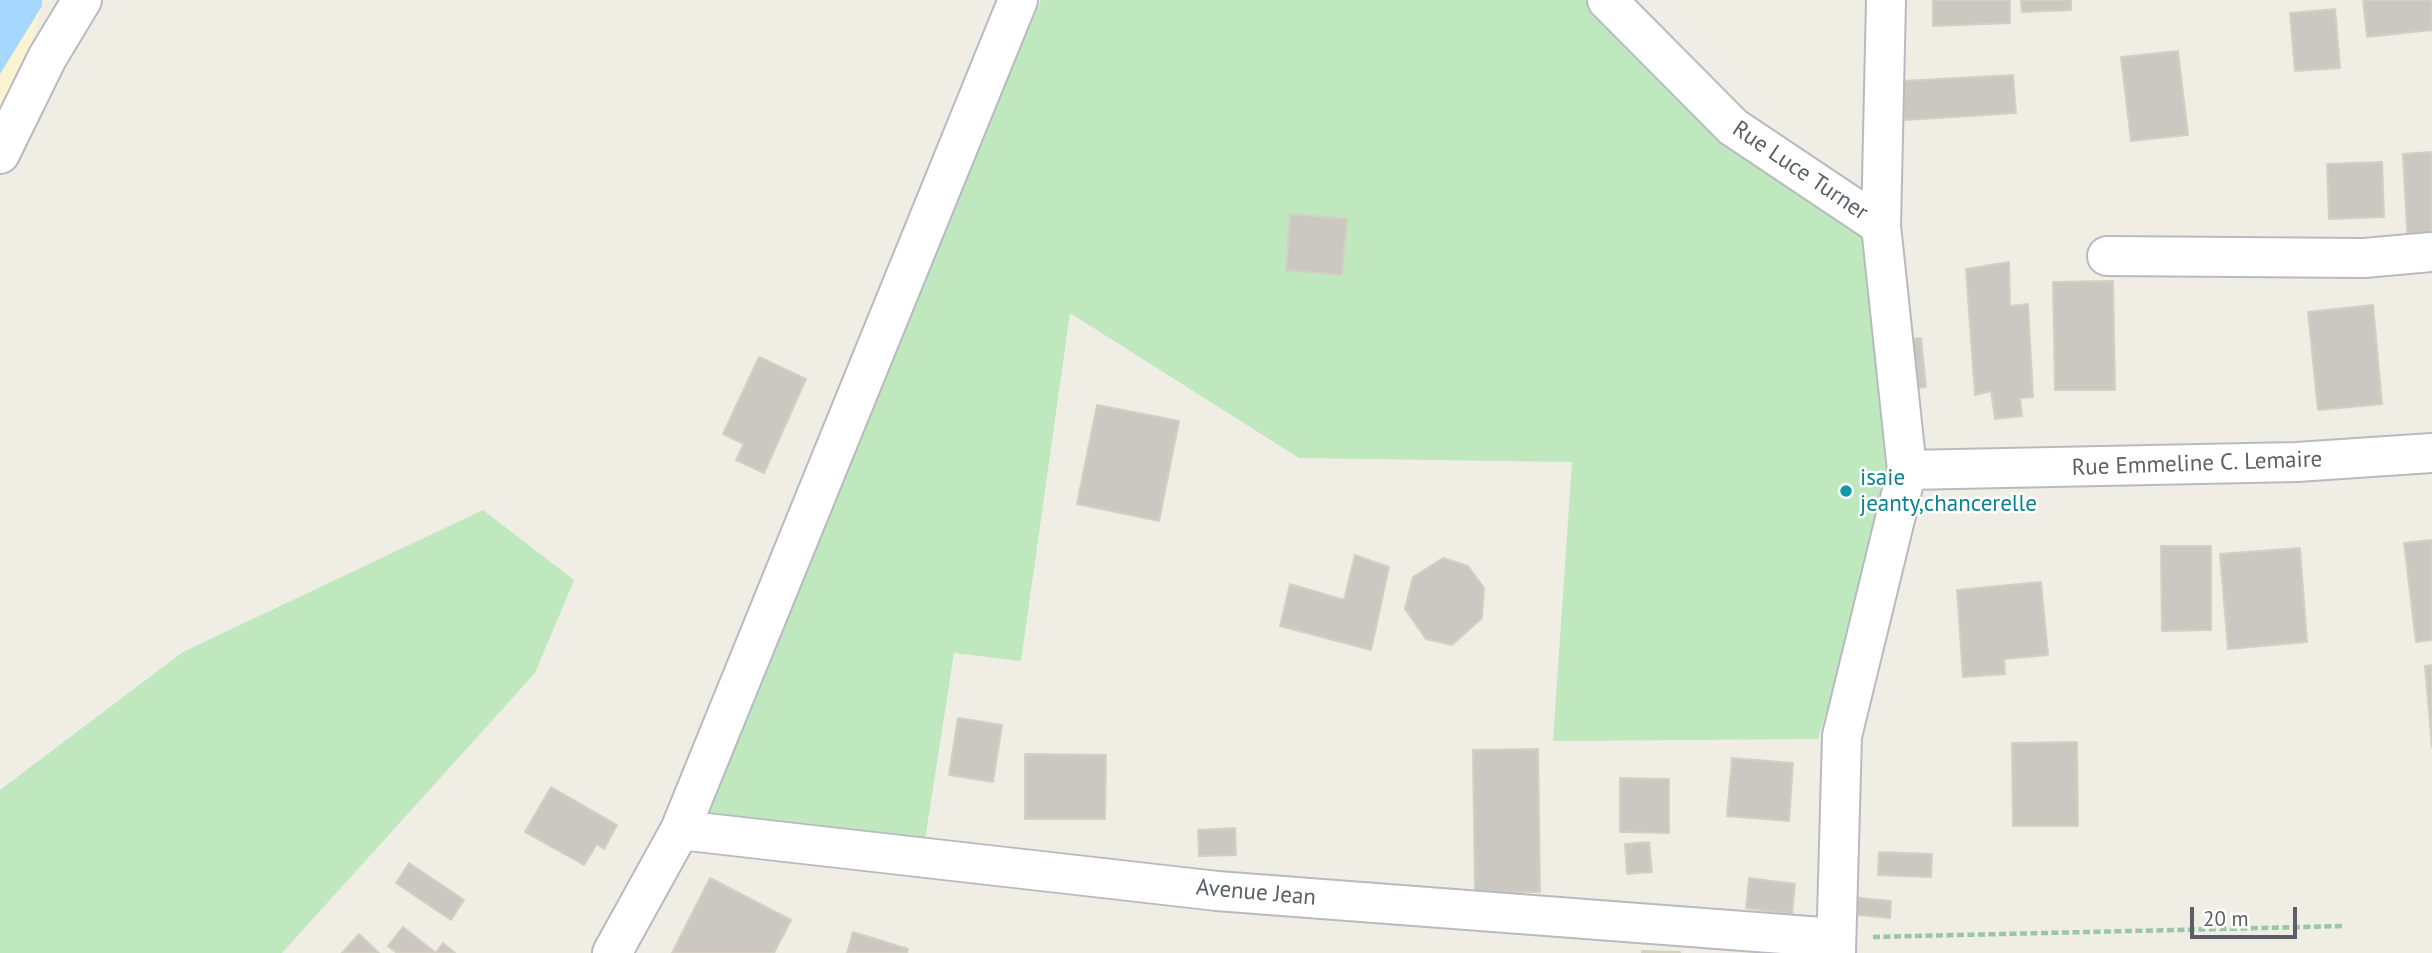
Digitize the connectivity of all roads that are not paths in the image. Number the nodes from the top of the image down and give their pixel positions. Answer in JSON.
{"nodes":[{"id":1,"x":82,"y":0,"type":"edge"},
{"id":2,"x":1018,"y":0,"type":"edge"},
{"id":3,"x":1607,"y":0,"type":"edge"},
{"id":4,"x":1886,"y":0,"type":"edge"},
{"id":5,"x":0,"y":154,"type":"edge"},
{"id":6,"x":1881,"y":226,"type":"junction"},
{"id":7,"x":2432,"y":252,"type":"edge"},
{"id":8,"x":2107,"y":256,"type":"dead end"},
{"id":9,"x":2432,"y":453,"type":"edge"},
{"id":10,"x":1907,"y":470,"type":"junction"},
{"id":11,"x":680,"y":830,"type":"junction"},
{"id":12,"x":1835,"y":945,"type":"edge"},
{"id":13,"x":612,"y":953,"type":"edge"}],
"edges":[{"from":1,"to":5,"type":"street"},
{"from":2,"to":11,"type":"street"},
{"from":3,"to":6,"type":"street","name":"Rue Luce Turner"},
{"from":4,"to":6,"type":"street"},
{"from":6,"to":10,"type":"street","name":"Rue Luce Turner"},
{"from":7,"to":8,"type":"street"},
{"from":9,"to":10,"type":"street","name":"Rue Emmeline C. Lemaire"},
{"from":10,"to":12,"type":"street"},
{"from":11,"to":12,"type":"street","name":"Avenue Jean"},
{"from":11,"to":13,"type":"street"}]}
